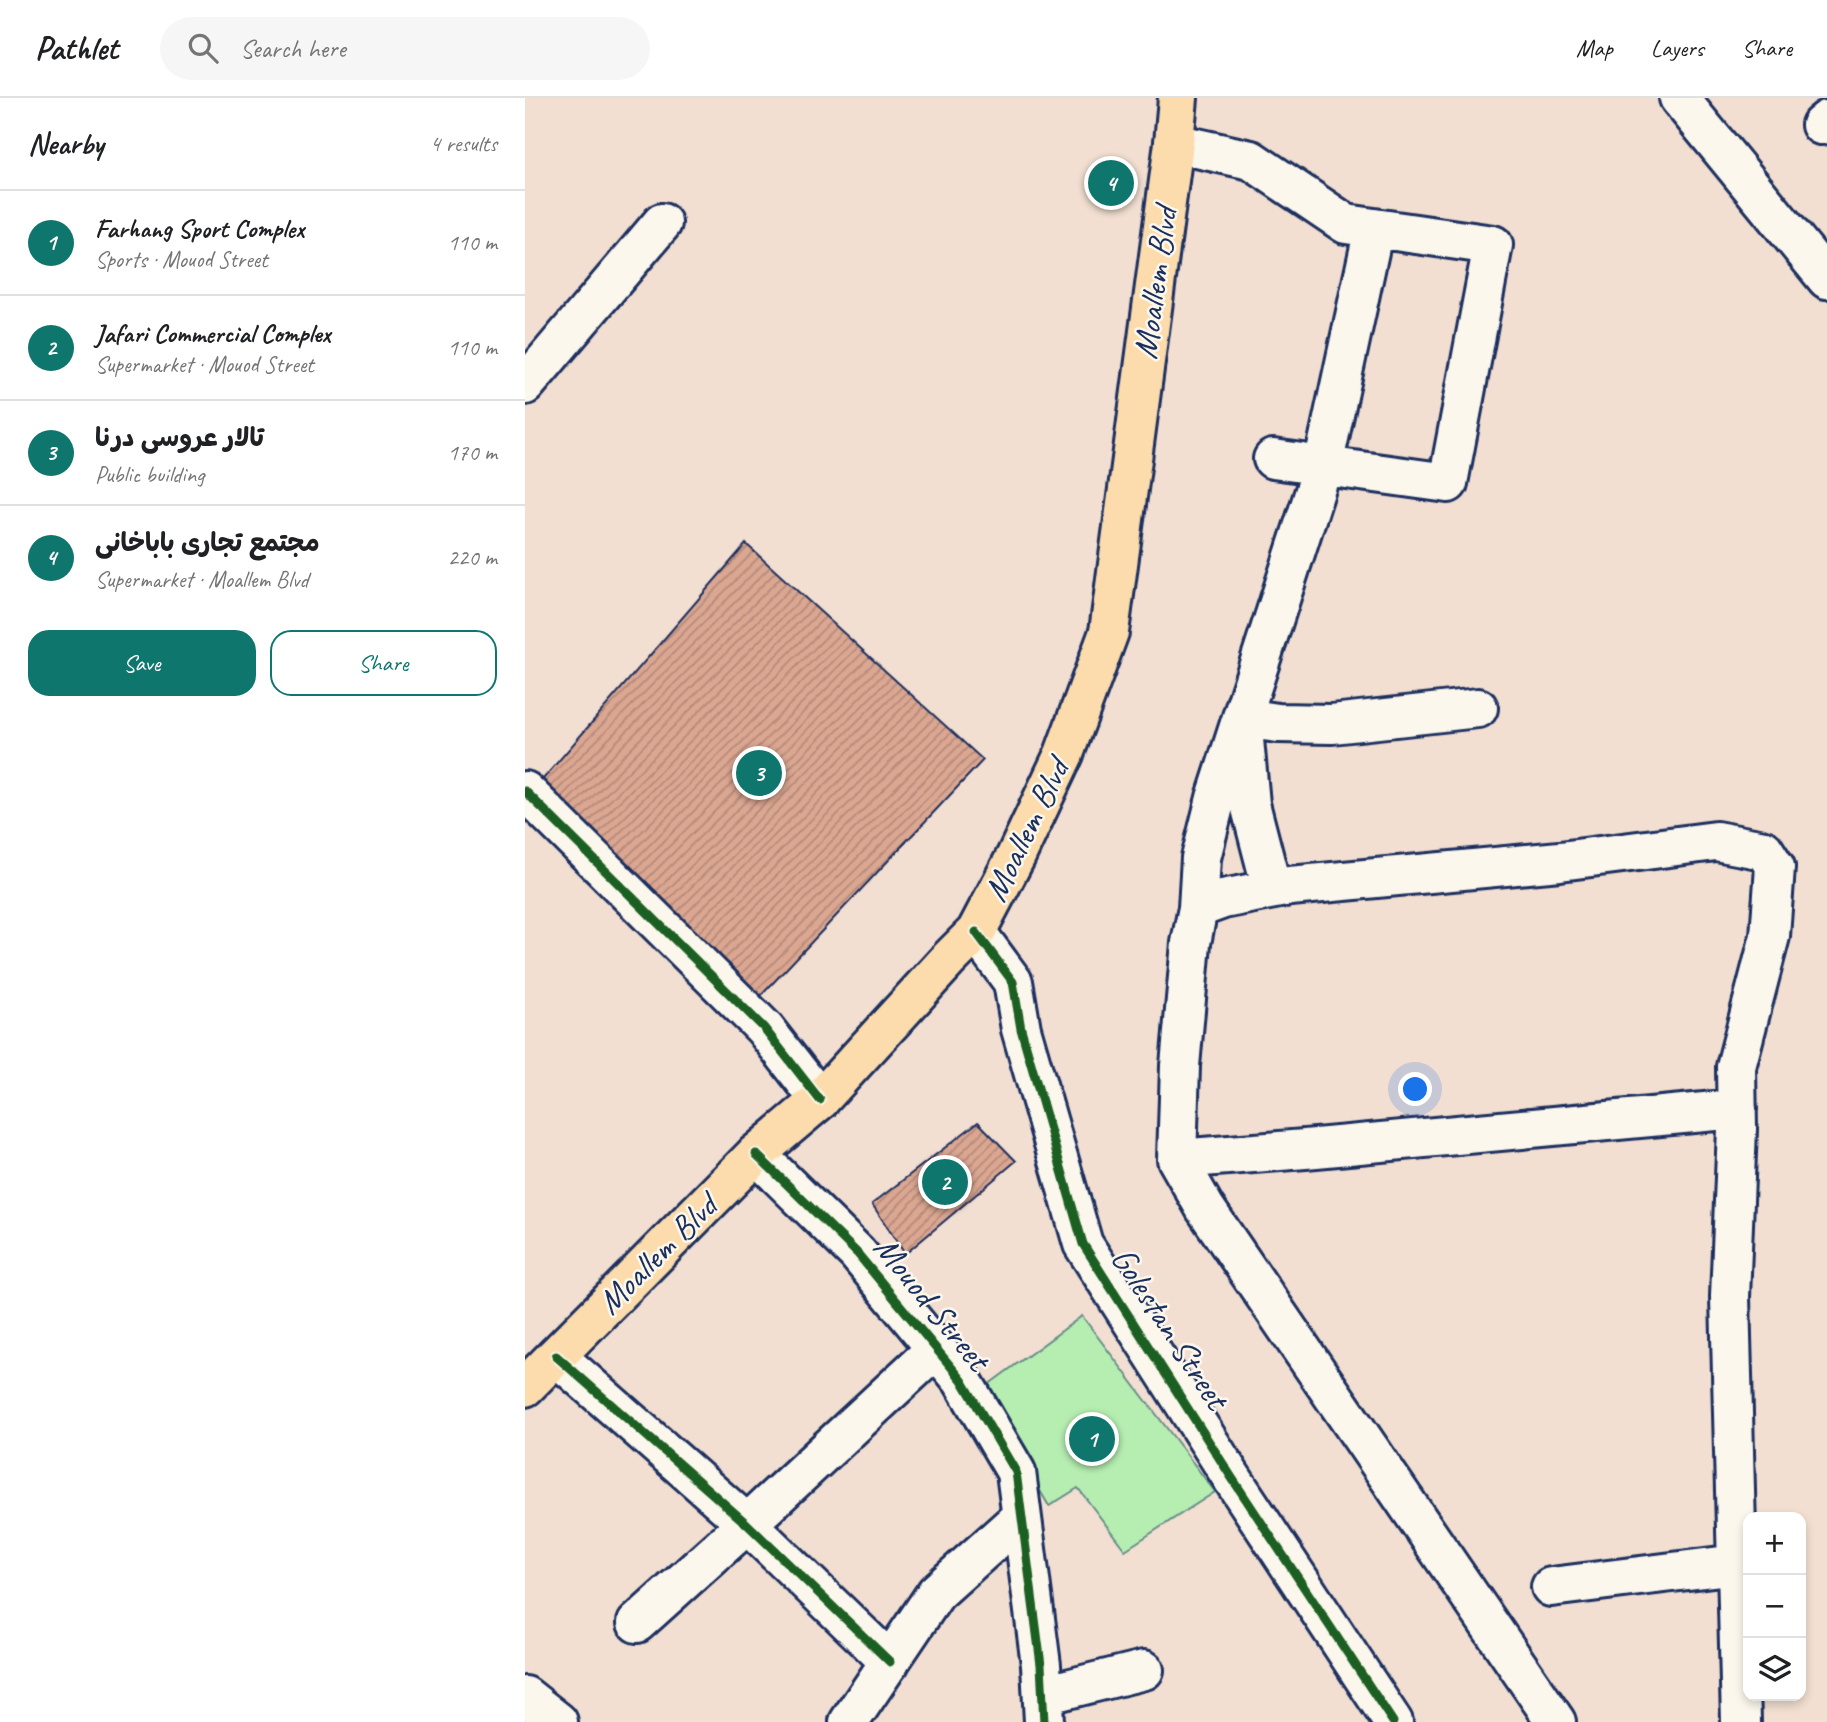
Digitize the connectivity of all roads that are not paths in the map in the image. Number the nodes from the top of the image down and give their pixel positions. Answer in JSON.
{"nodes":[{"id":1,"x":1178,"y":98,"type":"edge"},
{"id":2,"x":1679,"y":98,"type":"edge"},
{"id":3,"x":1174,"y":142,"type":"junction"},
{"id":4,"x":662,"y":223,"type":"dead end"},
{"id":5,"x":1374,"y":228,"type":"junction"},
{"id":6,"x":1827,"y":279,"type":"edge"},
{"id":7,"x":525,"y":384,"type":"edge"},
{"id":8,"x":1273,"y":459,"type":"dead end"},
{"id":9,"x":1323,"y":466,"type":"junction"},
{"id":10,"x":1478,"y":708,"type":"dead end"},
{"id":11,"x":1242,"y":718,"type":"junction"},
{"id":12,"x":525,"y":790,"type":"edge"},
{"id":13,"x":1272,"y":889,"type":"junction"},
{"id":14,"x":1198,"y":908,"type":"junction"},
{"id":15,"x":976,"y":932,"type":"junction"},
{"id":16,"x":820,"y":1100,"type":"junction"},
{"id":17,"x":1737,"y":1109,"type":"junction"},
{"id":18,"x":756,"y":1154,"type":"junction"},
{"id":19,"x":1177,"y":1159,"type":"junction"},
{"id":20,"x":936,"y":1349,"type":"junction"},
{"id":21,"x":556,"y":1356,"type":"junction"},
{"id":22,"x":525,"y":1387,"type":"edge"},
{"id":23,"x":1021,"y":1517,"type":"junction"},
{"id":24,"x":747,"y":1524,"type":"junction"},
{"id":25,"x":1737,"y":1564,"type":"junction"},
{"id":26,"x":1551,"y":1587,"type":"dead end"},
{"id":27,"x":637,"y":1623,"type":"dead end"},
{"id":28,"x":890,"y":1662,"type":"junction"},
{"id":29,"x":1145,"y":1670,"type":"dead end"},
{"id":30,"x":525,"y":1696,"type":"edge"},
{"id":31,"x":1044,"y":1709,"type":"edge"},
{"id":32,"x":558,"y":1722,"type":"edge"},
{"id":33,"x":849,"y":1722,"type":"edge"},
{"id":34,"x":1393,"y":1722,"type":"edge"},
{"id":35,"x":1556,"y":1722,"type":"edge"},
{"id":36,"x":1741,"y":1722,"type":"edge"}],
"edges":[{"from":1,"to":3,"type":"main road","name":"Moallem Blvd"},
{"from":2,"to":6,"type":"street"},
{"from":3,"to":5,"type":"street"},
{"from":3,"to":15,"type":"main road","name":"Moallem Blvd"},
{"from":4,"to":7,"type":"street"},
{"from":5,"to":9,"type":"street"},
{"from":5,"to":9,"type":"street"},
{"from":8,"to":9,"type":"street"},
{"from":9,"to":11,"type":"street"},
{"from":10,"to":11,"type":"street"},
{"from":11,"to":13,"type":"street"},
{"from":11,"to":14,"type":"street"},
{"from":12,"to":16,"type":"street"},
{"from":13,"to":14,"type":"street"},
{"from":13,"to":17,"type":"street"},
{"from":14,"to":19,"type":"street"},
{"from":15,"to":16,"type":"main road","name":"Moallem Blvd"},
{"from":15,"to":34,"type":"street","name":"Golestan Street"},
{"from":16,"to":18,"type":"main road","name":"Moallem Blvd"},
{"from":17,"to":19,"type":"street"},
{"from":17,"to":25,"type":"street"},
{"from":18,"to":20,"type":"street","name":"Mouod Street"},
{"from":18,"to":21,"type":"main road","name":"Moallem Blvd"},
{"from":19,"to":35,"type":"street"},
{"from":20,"to":23,"type":"street","name":"Mouod Street"},
{"from":20,"to":24,"type":"street"},
{"from":21,"to":22,"type":"main road","name":"Moallem Blvd"},
{"from":21,"to":24,"type":"street"},
{"from":23,"to":28,"type":"street"},
{"from":23,"to":31,"type":"street","name":"Mouod Street"},
{"from":24,"to":27,"type":"street"},
{"from":24,"to":28,"type":"street"},
{"from":25,"to":26,"type":"street"},
{"from":25,"to":36,"type":"street"},
{"from":28,"to":33,"type":"street"},
{"from":29,"to":31,"type":"street"},
{"from":30,"to":32,"type":"street"}]}
